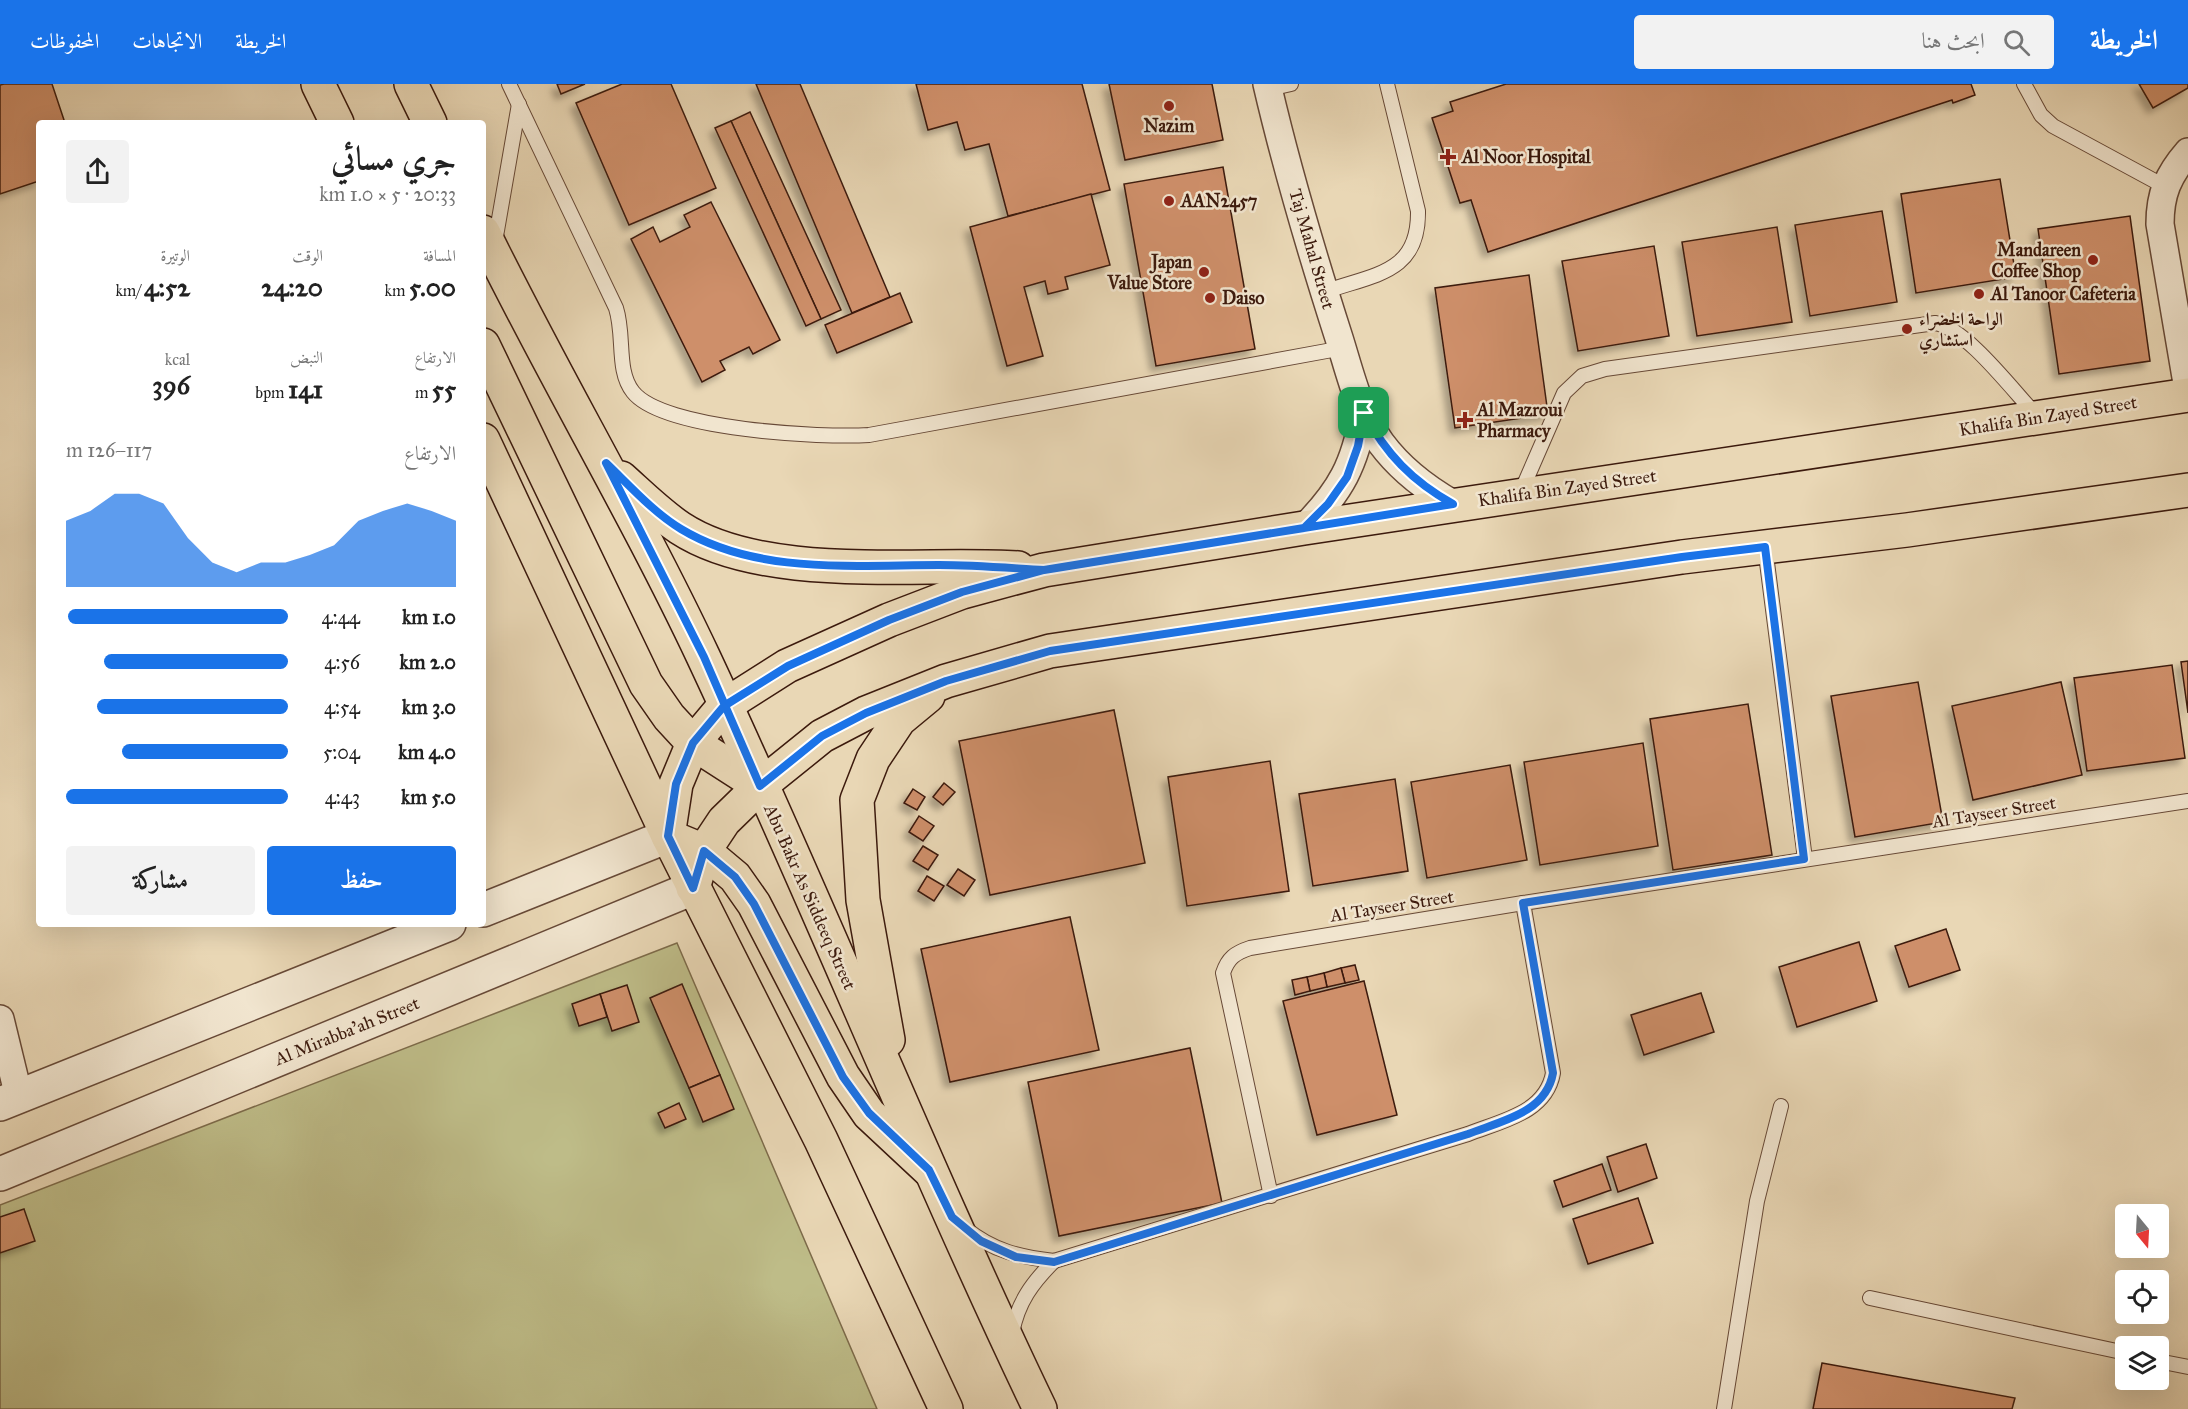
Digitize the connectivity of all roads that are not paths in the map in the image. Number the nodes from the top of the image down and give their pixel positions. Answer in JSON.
{"nodes":[{"id":1,"x":318,"y":84,"type":"edge"},
{"id":2,"x":411,"y":84,"type":"edge"},
{"id":3,"x":509,"y":84,"type":"edge"},
{"id":4,"x":1387,"y":84,"type":"edge"},
{"id":5,"x":2024,"y":84,"type":"edge"},
{"id":6,"x":1276,"y":86,"type":"edge"},
{"id":7,"x":519,"y":104,"type":"junction"},
{"id":8,"x":336,"y":120,"type":"edge"},
{"id":9,"x":429,"y":120,"type":"edge"},
{"id":10,"x":2188,"y":152,"type":"edge"},
{"id":11,"x":2164,"y":186,"type":"junction"},
{"id":12,"x":488,"y":242,"type":"edge"},
{"id":13,"x":1324,"y":292,"type":"junction"},
{"id":14,"x":1342,"y":348,"type":"junction"},
{"id":15,"x":486,"y":351,"type":"edge"},
{"id":16,"x":2188,"y":389,"type":"edge"},
{"id":17,"x":2188,"y":395,"type":"edge"},
{"id":18,"x":1364,"y":413,"type":"junction"},
{"id":19,"x":2038,"y":418,"type":"junction"},
{"id":20,"x":486,"y":446,"type":"edge"},
{"id":21,"x":606,"y":463,"type":"junction"},
{"id":22,"x":2188,"y":490,"type":"edge"},
{"id":23,"x":1519,"y":496,"type":"junction"},
{"id":24,"x":1453,"y":504,"type":"junction"},
{"id":25,"x":1304,"y":528,"type":"junction"},
{"id":26,"x":1765,"y":547,"type":"junction"},
{"id":27,"x":1044,"y":570,"type":"junction"},
{"id":28,"x":946,"y":681,"type":"junction"},
{"id":29,"x":724,"y":706,"type":"junction"},
{"id":30,"x":693,"y":743,"type":"junction"},
{"id":31,"x":760,"y":786,"type":"junction"},
{"id":32,"x":2188,"y":801,"type":"edge"},
{"id":33,"x":668,"y":836,"type":"junction"},
{"id":34,"x":704,"y":851,"type":"junction"},
{"id":35,"x":1804,"y":859,"type":"junction"},
{"id":36,"x":693,"y":888,"type":"junction"},
{"id":37,"x":1523,"y":903,"type":"junction"},
{"id":38,"x":486,"y":909,"type":"edge"},
{"id":39,"x":442,"y":927,"type":"edge"},
{"id":40,"x":0,"y":1019,"type":"edge"},
{"id":41,"x":10,"y":1101,"type":"edge"},
{"id":42,"x":901,"y":1101,"type":"junction"},
{"id":43,"x":1781,"y":1106,"type":"dead end"},
{"id":44,"x":929,"y":1170,"type":"junction"},
{"id":45,"x":0,"y":1174,"type":"edge"},
{"id":46,"x":1271,"y":1196,"type":"junction"},
{"id":47,"x":952,"y":1217,"type":"junction"},
{"id":48,"x":1054,"y":1262,"type":"junction"},
{"id":49,"x":1870,"y":1298,"type":"dead end"},
{"id":50,"x":1010,"y":1345,"type":"junction"},
{"id":51,"x":2115,"y":1351,"type":"edge"},
{"id":52,"x":2169,"y":1363,"type":"edge"},
{"id":53,"x":2188,"y":1367,"type":"edge"},
{"id":54,"x":946,"y":1409,"type":"edge"},
{"id":55,"x":1040,"y":1409,"type":"edge"},
{"id":56,"x":1724,"y":1409,"type":"edge"}],
"edges":[{"from":1,"to":8,"type":"main road"},
{"from":2,"to":9,"type":"main road"},
{"from":3,"to":7,"type":"lane"},
{"from":4,"to":13,"type":"lane"},
{"from":5,"to":11,"type":"lane"},
{"from":6,"to":13,"type":"street","name":"Taj Mahal Street"},
{"from":7,"to":12,"type":"lane"},
{"from":7,"to":14,"type":"lane"},
{"from":10,"to":11,"type":"street"},
{"from":11,"to":16,"type":"street"},
{"from":12,"to":21,"type":"main road","name":"Abu Bakr As Siddeeq Street"},
{"from":13,"to":14,"type":"street","name":"Taj Mahal Street"},
{"from":14,"to":18,"type":"street","name":"Taj Mahal Street"},
{"from":15,"to":30,"type":"main road"},
{"from":17,"to":19,"type":"main road","name":"Khalifa Bin Zayed Street"},
{"from":18,"to":24,"type":"street","name":"Taj Mahal Street"},
{"from":18,"to":25,"type":"street","name":"Taj Mahal Street"},
{"from":19,"to":23,"type":"main road","name":"Khalifa Bin Zayed Street"},
{"from":19,"to":23,"type":"lane"},
{"from":20,"to":33,"type":"main road"},
{"from":21,"to":27,"type":"main road"},
{"from":21,"to":29,"type":"main road","name":"Abu Bakr As Siddeeq Street"},
{"from":22,"to":26,"type":"main road"},
{"from":23,"to":24,"type":"main road","name":"Khalifa Bin Zayed Street"},
{"from":24,"to":25,"type":"main road","name":"Khalifa Bin Zayed Street"},
{"from":25,"to":27,"type":"main road","name":"Khalifa Bin Zayed Street"},
{"from":26,"to":28,"type":"main road"},
{"from":26,"to":35,"type":"lane"},
{"from":27,"to":29,"type":"main road","name":"Khalifa Bin Zayed Street"},
{"from":28,"to":31,"type":"main road"},
{"from":28,"to":42,"type":"main road"},
{"from":29,"to":30,"type":"main road","name":"Khalifa Bin Zayed Street"},
{"from":29,"to":31,"type":"main road","name":"Abu Bakr As Siddeeq Street"},
{"from":30,"to":31,"type":"main road"},
{"from":30,"to":33,"type":"main road","name":"Khalifa Bin Zayed Street"},
{"from":31,"to":34,"type":"main road"},
{"from":31,"to":42,"type":"main road","name":"Abu Bakr As Siddeeq Street"},
{"from":32,"to":35,"type":"lane","name":"Al Tayseer Street"},
{"from":33,"to":34,"type":"main road"},
{"from":33,"to":36,"type":"main road"},
{"from":33,"to":38,"type":"street"},
{"from":34,"to":36,"type":"main road"},
{"from":34,"to":44,"type":"main road"},
{"from":35,"to":37,"type":"lane","name":"Al Tayseer Street"},
{"from":36,"to":45,"type":"street","name":"Al Mirabba'ah Street"},
{"from":36,"to":54,"type":"main road"},
{"from":37,"to":46,"type":"lane"},
{"from":37,"to":46,"type":"lane","name":"Al Tayseer Street"},
{"from":39,"to":41,"type":"street"},
{"from":40,"to":41,"type":"street"},
{"from":42,"to":44,"type":"main road","name":"Abu Bakr As Siddeeq Street"},
{"from":43,"to":56,"type":"lane"},
{"from":44,"to":47,"type":"main road","name":"Abu Bakr As Siddeeq Street"},
{"from":46,"to":48,"type":"lane"},
{"from":47,"to":48,"type":"lane"},
{"from":47,"to":50,"type":"main road","name":"Abu Bakr As Siddeeq Street"},
{"from":48,"to":50,"type":"lane"},
{"from":49,"to":51,"type":"lane"},
{"from":50,"to":55,"type":"main road","name":"Abu Bakr As Siddeeq Street"},
{"from":52,"to":53,"type":"lane"}]}
